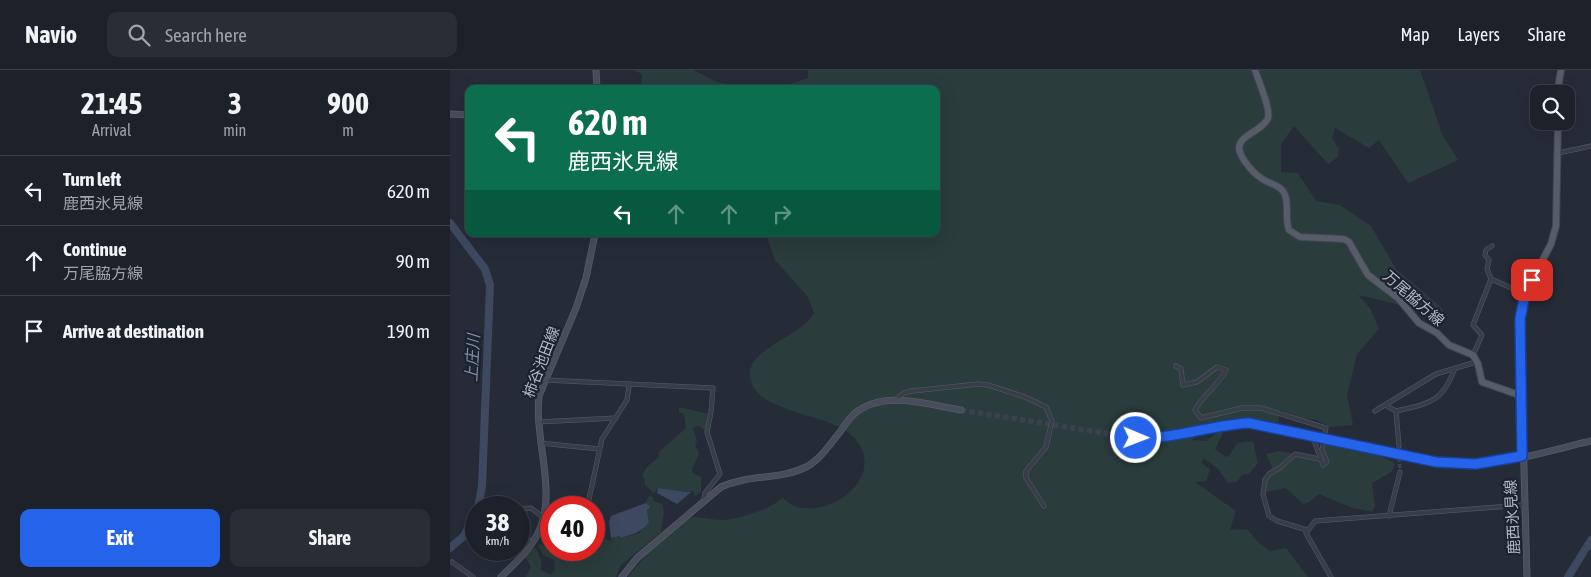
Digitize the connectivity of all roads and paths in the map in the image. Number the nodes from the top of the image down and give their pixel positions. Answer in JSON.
{"nodes":[{"id":1,"x":596,"y":70,"type":"edge"},
{"id":2,"x":1255,"y":70,"type":"edge"},
{"id":3,"x":1561,"y":70,"type":"edge"},
{"id":4,"x":597,"y":85,"type":"edge"},
{"id":5,"x":1558,"y":85,"type":"edge"},
{"id":6,"x":450,"y":114,"type":"edge"},
{"id":7,"x":465,"y":115,"type":"edge"},
{"id":8,"x":1558,"y":130,"type":"edge"},
{"id":9,"x":1591,"y":146,"type":"edge"},
{"id":10,"x":1558,"y":154,"type":"junction"},
{"id":11,"x":594,"y":237,"type":"edge"},
{"id":12,"x":1492,"y":246,"type":"dead end"},
{"id":13,"x":1492,"y":278,"type":"junction"},
{"id":14,"x":1525,"y":294,"type":"junction"},
{"id":15,"x":1475,"y":358,"type":"junction"},
{"id":16,"x":1176,"y":366,"type":"dead end"},
{"id":17,"x":1455,"y":368,"type":"junction"},
{"id":18,"x":544,"y":380,"type":"junction"},
{"id":19,"x":629,"y":386,"type":"junction"},
{"id":20,"x":1522,"y":396,"type":"junction"},
{"id":21,"x":895,"y":400,"type":"junction"},
{"id":22,"x":1388,"y":406,"type":"junction"},
{"id":23,"x":961,"y":410,"type":"tunnel mouth"},
{"id":24,"x":1375,"y":411,"type":"dead end"},
{"id":25,"x":1396,"y":411,"type":"junction"},
{"id":26,"x":616,"y":418,"type":"junction"},
{"id":27,"x":538,"y":422,"type":"junction"},
{"id":28,"x":1312,"y":436,"type":"junction"},
{"id":29,"x":1136,"y":438,"type":"tunnel mouth"},
{"id":30,"x":1591,"y":441,"type":"edge"},
{"id":31,"x":540,"y":443,"type":"junction"},
{"id":32,"x":1399,"y":446,"type":"tunnel mouth"},
{"id":33,"x":599,"y":449,"type":"junction"},
{"id":34,"x":1522,"y":456,"type":"junction"},
{"id":35,"x":1319,"y":460,"type":"junction"},
{"id":36,"x":1400,"y":472,"type":"tunnel mouth"},
{"id":37,"x":546,"y":496,"type":"edge"},
{"id":38,"x":589,"y":496,"type":"edge"},
{"id":39,"x":704,"y":499,"type":"junction"},
{"id":40,"x":1523,"y":505,"type":"junction"},
{"id":41,"x":1044,"y":506,"type":"dead end"},
{"id":42,"x":530,"y":508,"type":"edge"},
{"id":43,"x":1389,"y":516,"type":"junction"},
{"id":44,"x":540,"y":517,"type":"edge"},
{"id":45,"x":540,"y":526,"type":"edge"},
{"id":46,"x":1307,"y":530,"type":"junction"},
{"id":47,"x":530,"y":544,"type":"edge"},
{"id":48,"x":516,"y":561,"type":"edge"},
{"id":49,"x":452,"y":562,"type":"dead end"},
{"id":50,"x":473,"y":577,"type":"edge"},
{"id":51,"x":501,"y":577,"type":"edge"},
{"id":52,"x":622,"y":577,"type":"edge"},
{"id":53,"x":1330,"y":577,"type":"edge"},
{"id":54,"x":1527,"y":577,"type":"edge"}],
"edges":[{"from":1,"to":4,"type":"street"},
{"from":2,"to":15,"type":"main road","name":"万尾脇方線"},
{"from":3,"to":5,"type":"main road"},
{"from":6,"to":7,"type":"street"},
{"from":8,"to":10,"type":"main road"},
{"from":9,"to":10,"type":"street"},
{"from":10,"to":14,"type":"main road"},
{"from":11,"to":18,"type":"street","name":"柿谷池田線"},
{"from":12,"to":13,"type":"street"},
{"from":13,"to":14,"type":"street"},
{"from":13,"to":15,"type":"street"},
{"from":14,"to":20,"type":"main road"},
{"from":15,"to":17,"type":"street"},
{"from":15,"to":20,"type":"main road"},
{"from":16,"to":35,"type":"street","bridge":true},
{"from":17,"to":22,"type":"street"},
{"from":17,"to":25,"type":"street"},
{"from":18,"to":19,"type":"street"},
{"from":18,"to":27,"type":"street","name":"柿谷池田線"},
{"from":19,"to":26,"type":"street"},
{"from":19,"to":39,"type":"street"},
{"from":20,"to":34,"type":"street","name":"鹿西氷見線"},
{"from":21,"to":23,"type":"street"},
{"from":21,"to":39,"type":"street"},
{"from":21,"to":41,"type":"street"},
{"from":22,"to":24,"type":"street"},
{"from":22,"to":25,"type":"street"},
{"from":25,"to":32,"type":"street"},
{"from":26,"to":27,"type":"street"},
{"from":26,"to":33,"type":"street"},
{"from":27,"to":31,"type":"street","name":"柿谷池田線"},
{"from":28,"to":29,"type":"street"},
{"from":28,"to":34,"type":"street"},
{"from":28,"to":35,"type":"street"},
{"from":30,"to":34,"type":"street"},
{"from":31,"to":33,"type":"street"},
{"from":31,"to":37,"type":"street","name":"柿谷池田線"},
{"from":33,"to":38,"type":"street"},
{"from":34,"to":40,"type":"street","name":"鹿西氷見線"},
{"from":35,"to":46,"type":"street"},
{"from":36,"to":43,"type":"street"},
{"from":39,"to":52,"type":"street"},
{"from":40,"to":43,"type":"street"},
{"from":40,"to":54,"type":"street","name":"鹿西氷見線"},
{"from":42,"to":44,"type":"street"},
{"from":43,"to":46,"type":"street"},
{"from":45,"to":47,"type":"street","name":"柿谷池田線"},
{"from":46,"to":53,"type":"street"},
{"from":48,"to":51,"type":"street","name":"柿谷池田線"},
{"from":49,"to":50,"type":"street"}]}
